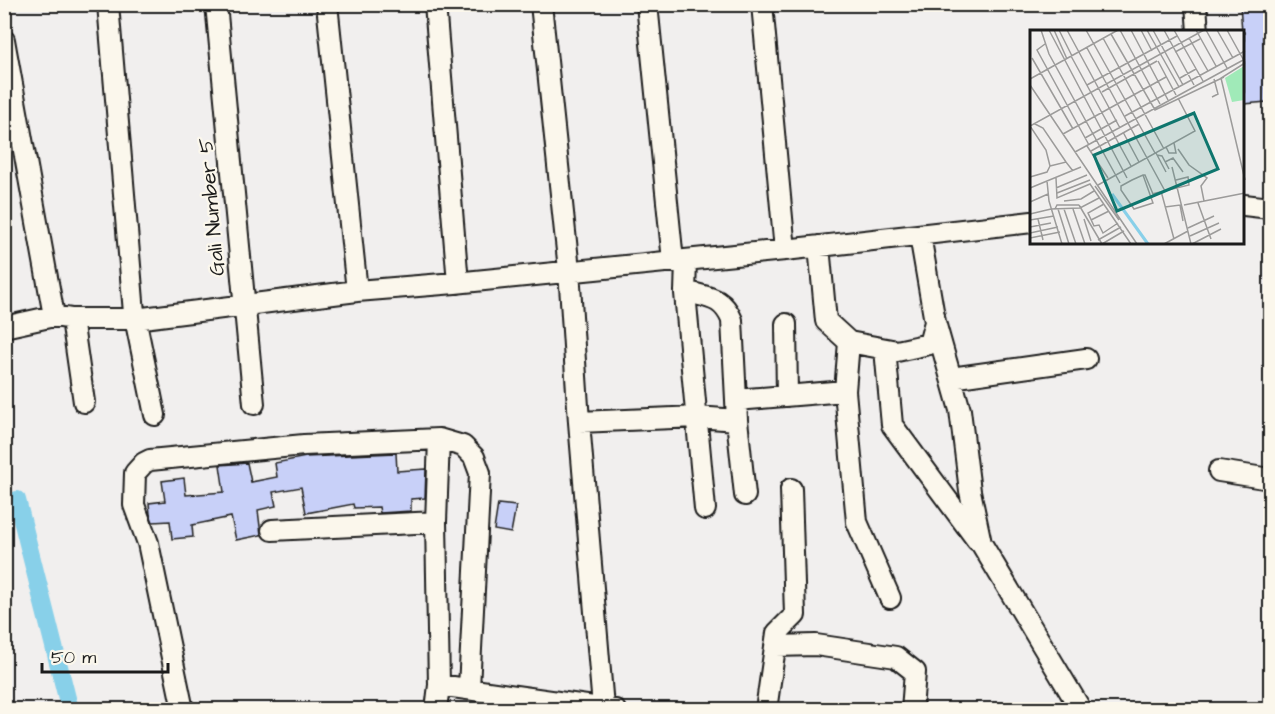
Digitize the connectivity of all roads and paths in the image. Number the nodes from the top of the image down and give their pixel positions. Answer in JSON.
{"nodes":[{"id":1,"x":108,"y":4,"type":"edge"},
{"id":2,"x":216,"y":4,"type":"edge"},
{"id":3,"x":327,"y":4,"type":"edge"},
{"id":4,"x":435,"y":4,"type":"edge"},
{"id":5,"x":541,"y":4,"type":"edge"},
{"id":6,"x":647,"y":4,"type":"edge"},
{"id":7,"x":762,"y":4,"type":"edge"},
{"id":8,"x":1196,"y":4,"type":"edge"},
{"id":9,"x":1198,"y":30,"type":"edge"},
{"id":10,"x":4,"y":40,"type":"edge"},
{"id":11,"x":1245,"y":205,"type":"edge"},
{"id":12,"x":1270,"y":208,"type":"edge"},
{"id":13,"x":1030,"y":222,"type":"edge"},
{"id":14,"x":920,"y":235,"type":"junction"},
{"id":15,"x":819,"y":246,"type":"junction"},
{"id":16,"x":785,"y":250,"type":"junction"},
{"id":17,"x":680,"y":260,"type":"junction"},
{"id":18,"x":569,"y":270,"type":"junction"},
{"id":19,"x":458,"y":283,"type":"junction"},
{"id":20,"x":357,"y":291,"type":"junction"},
{"id":21,"x":686,"y":291,"type":"junction"},
{"id":22,"x":244,"y":305,"type":"junction"},
{"id":23,"x":57,"y":318,"type":"junction"},
{"id":24,"x":135,"y":319,"type":"junction"},
{"id":25,"x":935,"y":322,"type":"junction"},
{"id":26,"x":786,"y":324,"type":"dead end"},
{"id":27,"x":4,"y":327,"type":"edge"},
{"id":28,"x":849,"y":342,"type":"junction"},
{"id":29,"x":885,"y":349,"type":"junction"},
{"id":30,"x":1086,"y":359,"type":"dead end"},
{"id":31,"x":951,"y":378,"type":"junction"},
{"id":32,"x":845,"y":391,"type":"junction"},
{"id":33,"x":787,"y":396,"type":"junction"},
{"id":34,"x":84,"y":402,"type":"dead end"},
{"id":35,"x":254,"y":404,"type":"dead end"},
{"id":36,"x":737,"y":410,"type":"junction"},
{"id":37,"x":155,"y":415,"type":"dead end"},
{"id":38,"x":697,"y":417,"type":"junction"},
{"id":39,"x":579,"y":422,"type":"junction"},
{"id":40,"x":439,"y":439,"type":"junction"},
{"id":41,"x":1219,"y":471,"type":"dead end"},
{"id":42,"x":1270,"y":480,"type":"edge"},
{"id":43,"x":791,"y":489,"type":"dead end"},
{"id":44,"x":746,"y":495,"type":"dead end"},
{"id":45,"x":705,"y":509,"type":"dead end"},
{"id":46,"x":436,"y":522,"type":"junction"},
{"id":47,"x":272,"y":530,"type":"dead end"},
{"id":48,"x":984,"y":550,"type":"junction"},
{"id":49,"x":891,"y":598,"type":"dead end"},
{"id":50,"x":776,"y":646,"type":"junction"},
{"id":51,"x":439,"y":685,"type":"junction"},
{"id":52,"x":469,"y":688,"type":"junction"},
{"id":53,"x":561,"y":705,"type":"edge"},
{"id":54,"x":609,"y":708,"type":"edge"},
{"id":55,"x":183,"y":710,"type":"edge"},
{"id":56,"x":436,"y":710,"type":"edge"},
{"id":57,"x":766,"y":710,"type":"edge"},
{"id":58,"x":912,"y":710,"type":"edge"},
{"id":59,"x":1081,"y":710,"type":"edge"}],
"edges":[{"from":1,"to":24,"type":"street"},
{"from":2,"to":22,"type":"street","name":"Gali Number 5"},
{"from":3,"to":20,"type":"street"},
{"from":4,"to":19,"type":"street"},
{"from":5,"to":18,"type":"street"},
{"from":6,"to":17,"type":"street"},
{"from":7,"to":16,"type":"street"},
{"from":8,"to":9,"type":"street"},
{"from":10,"to":23,"type":"street"},
{"from":11,"to":12,"type":"street"},
{"from":13,"to":14,"type":"street"},
{"from":14,"to":15,"type":"street"},
{"from":14,"to":25,"type":"street"},
{"from":15,"to":16,"type":"street"},
{"from":15,"to":28,"type":"street"},
{"from":16,"to":17,"type":"street"},
{"from":17,"to":18,"type":"street"},
{"from":17,"to":21,"type":"street"},
{"from":18,"to":19,"type":"street"},
{"from":18,"to":39,"type":"street"},
{"from":19,"to":20,"type":"street"},
{"from":20,"to":22,"type":"street"},
{"from":21,"to":36,"type":"street"},
{"from":21,"to":38,"type":"street"},
{"from":22,"to":24,"type":"street"},
{"from":22,"to":35,"type":"street","name":"Gali Number 5"},
{"from":23,"to":24,"type":"street"},
{"from":23,"to":27,"type":"street"},
{"from":23,"to":34,"type":"street"},
{"from":24,"to":37,"type":"street"},
{"from":25,"to":29,"type":"street"},
{"from":25,"to":31,"type":"street"},
{"from":26,"to":33,"type":"street"},
{"from":28,"to":29,"type":"street"},
{"from":28,"to":32,"type":"street"},
{"from":29,"to":48,"type":"street"},
{"from":30,"to":31,"type":"street"},
{"from":31,"to":48,"type":"street"},
{"from":32,"to":33,"type":"street"},
{"from":32,"to":49,"type":"street"},
{"from":33,"to":36,"type":"street"},
{"from":36,"to":38,"type":"street"},
{"from":36,"to":44,"type":"street"},
{"from":38,"to":39,"type":"street"},
{"from":38,"to":45,"type":"street"},
{"from":39,"to":54,"type":"street"},
{"from":40,"to":46,"type":"street"},
{"from":40,"to":52,"type":"street"},
{"from":40,"to":55,"type":"street"},
{"from":41,"to":42,"type":"street"},
{"from":43,"to":50,"type":"street"},
{"from":46,"to":47,"type":"street"},
{"from":46,"to":51,"type":"street"},
{"from":48,"to":59,"type":"street"},
{"from":50,"to":57,"type":"street"},
{"from":50,"to":58,"type":"street"},
{"from":51,"to":52,"type":"street"},
{"from":51,"to":56,"type":"street"},
{"from":52,"to":53,"type":"street"},
{"from":53,"to":54,"type":"street"}]}
